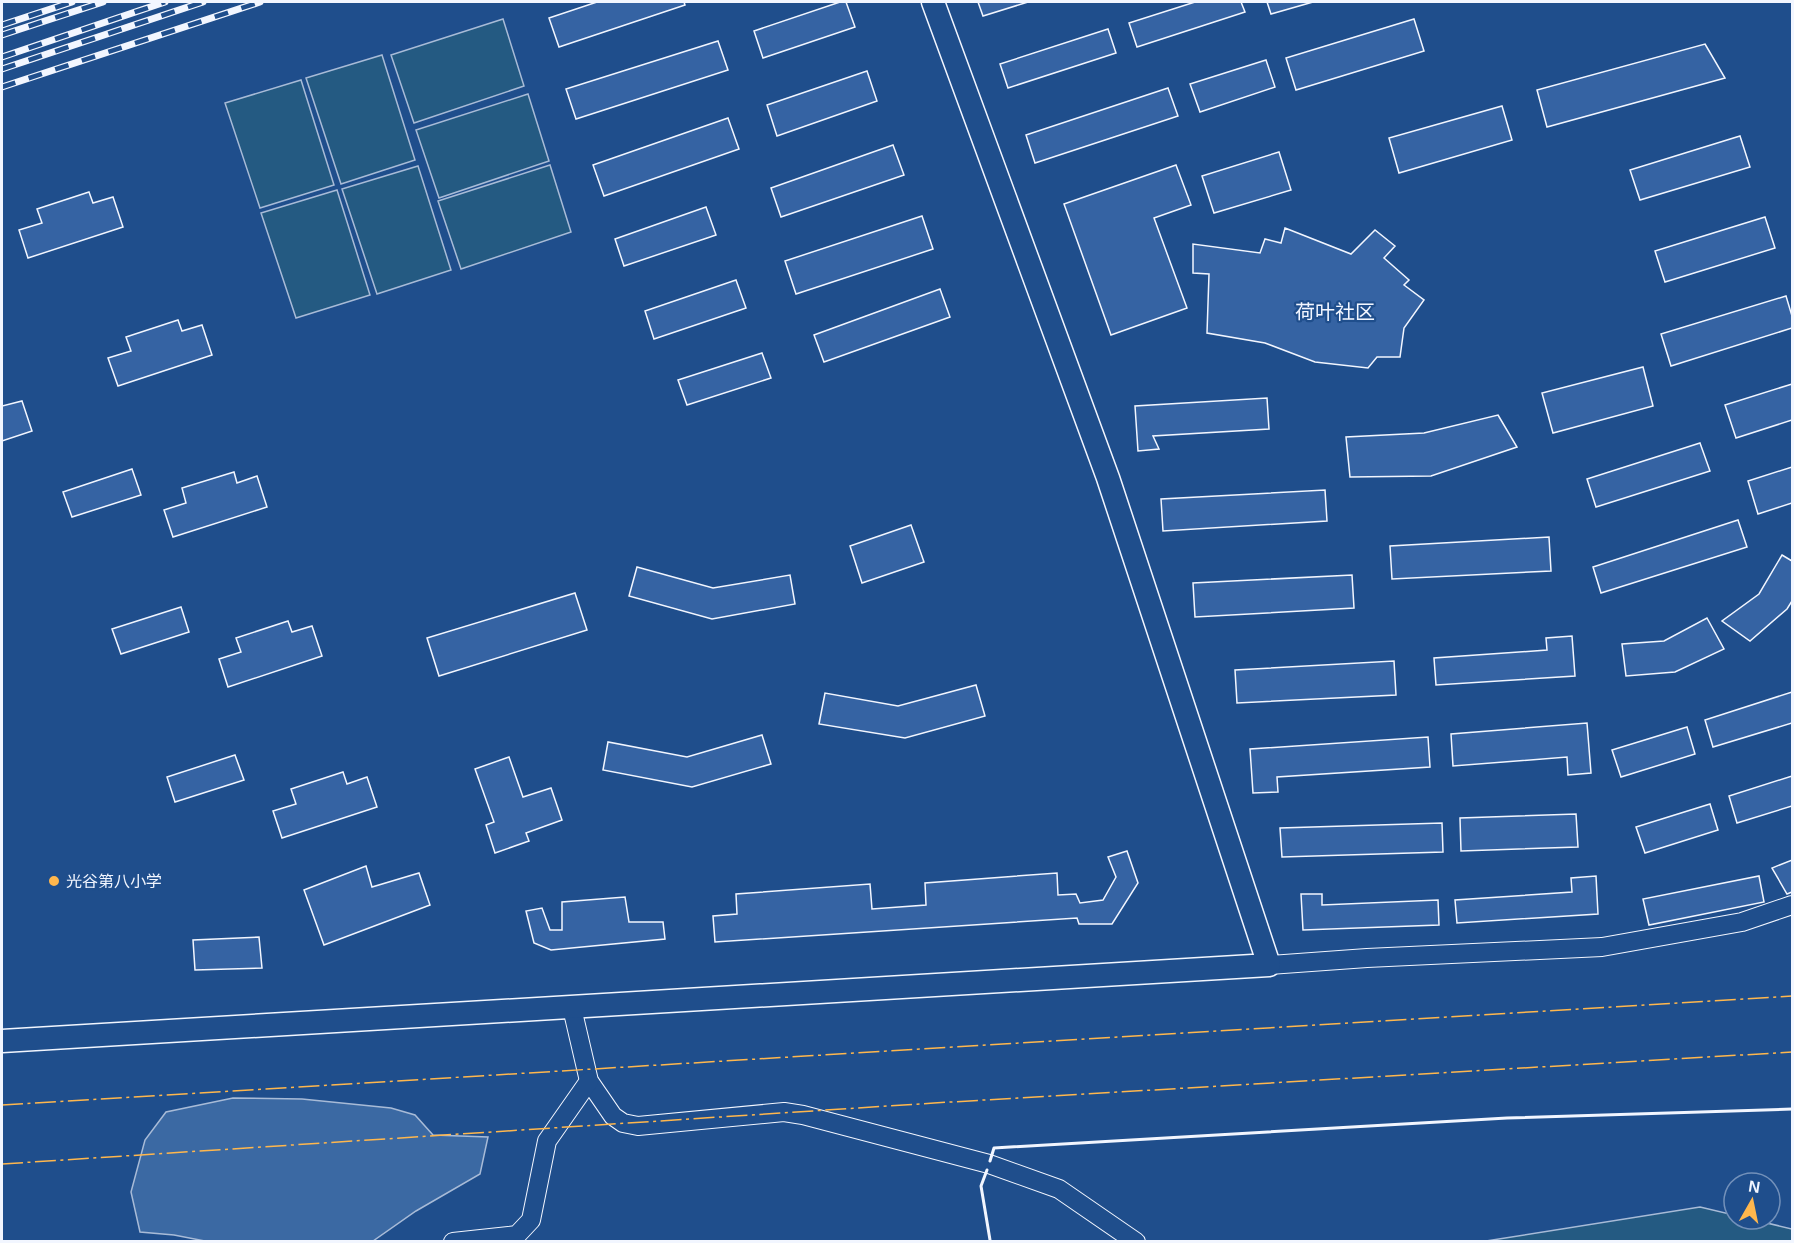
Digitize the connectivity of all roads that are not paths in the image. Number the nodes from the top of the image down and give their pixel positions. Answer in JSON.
{"nodes":[{"id":1,"x":933,"y":2,"type":"edge"},
{"id":2,"x":1792,"y":905,"type":"edge"},
{"id":3,"x":1269,"y":965,"type":"junction"},
{"id":4,"x":572,"y":1008,"type":"junction"},
{"id":5,"x":2,"y":1041,"type":"edge"},
{"id":6,"x":589,"y":1082,"type":"junction"},
{"id":7,"x":453,"y":1242,"type":"edge"},
{"id":8,"x":1136,"y":1242,"type":"edge"}],
"edges":[{"from":1,"to":3,"type":"main road"},
{"from":2,"to":3,"type":"street"},
{"from":3,"to":4,"type":"main road"},
{"from":4,"to":5,"type":"main road"},
{"from":4,"to":6,"type":"street"},
{"from":6,"to":7,"type":"street"},
{"from":6,"to":8,"type":"street"}]}
